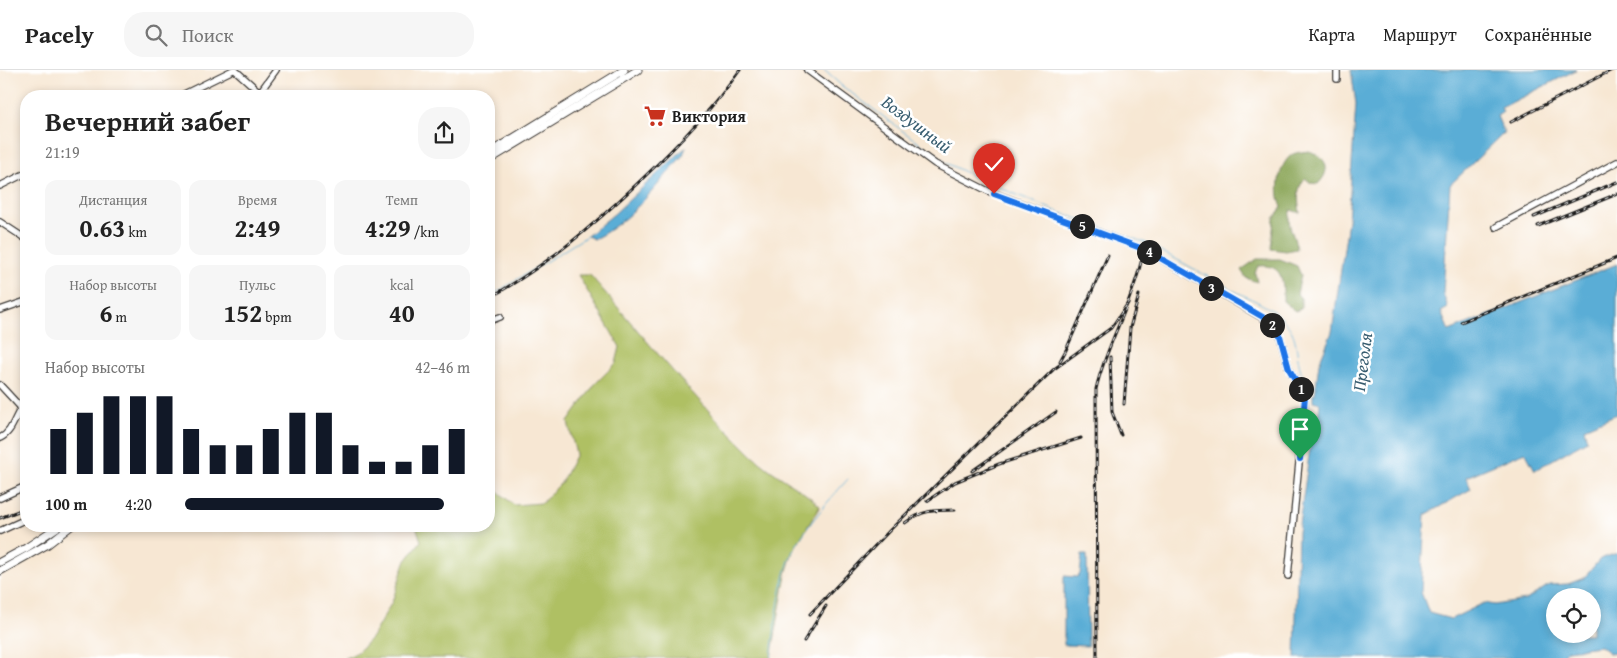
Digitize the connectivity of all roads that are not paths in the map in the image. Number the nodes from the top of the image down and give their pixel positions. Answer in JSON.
{"nodes":[{"id":1,"x":234,"y":70,"type":"edge"},
{"id":2,"x":276,"y":70,"type":"edge"},
{"id":3,"x":624,"y":70,"type":"edge"},
{"id":4,"x":638,"y":70,"type":"edge"},
{"id":5,"x":807,"y":70,"type":"edge"},
{"id":6,"x":1337,"y":70,"type":"edge"},
{"id":7,"x":1337,"y":79,"type":"dead end"},
{"id":8,"x":192,"y":90,"type":"edge"},
{"id":9,"x":257,"y":90,"type":"edge"},
{"id":10,"x":264,"y":90,"type":"edge"},
{"id":11,"x":495,"y":149,"type":"edge"},
{"id":12,"x":495,"y":156,"type":"edge"},
{"id":13,"x":1617,"y":162,"type":"edge"},
{"id":14,"x":20,"y":176,"type":"edge"},
{"id":15,"x":0,"y":186,"type":"edge"},
{"id":16,"x":0,"y":222,"type":"edge"},
{"id":17,"x":1496,"y":228,"type":"dead end"},
{"id":18,"x":20,"y":235,"type":"edge"},
{"id":19,"x":20,"y":303,"type":"edge"},
{"id":20,"x":0,"y":310,"type":"edge"},
{"id":21,"x":500,"y":317,"type":"dead end"},
{"id":22,"x":495,"y":319,"type":"edge"},
{"id":23,"x":0,"y":386,"type":"edge"},
{"id":24,"x":20,"y":406,"type":"edge"},
{"id":25,"x":20,"y":410,"type":"edge"},
{"id":26,"x":0,"y":438,"type":"edge"},
{"id":27,"x":20,"y":489,"type":"edge"},
{"id":28,"x":0,"y":498,"type":"edge"},
{"id":29,"x":20,"y":522,"type":"edge"},
{"id":30,"x":0,"y":531,"type":"edge"},
{"id":31,"x":51,"y":532,"type":"edge"},
{"id":32,"x":63,"y":532,"type":"edge"},
{"id":33,"x":0,"y":562,"type":"edge"},
{"id":34,"x":0,"y":571,"type":"edge"},
{"id":35,"x":1288,"y":576,"type":"dead end"}],
"edges":[{"from":1,"to":8,"type":"street"},
{"from":1,"to":9,"type":"street"},
{"from":2,"to":10,"type":"street"},
{"from":3,"to":11,"type":"main road"},
{"from":4,"to":12,"type":"main road"},
{"from":5,"to":35,"type":"street"},
{"from":6,"to":7,"type":"street"},
{"from":13,"to":17,"type":"street"},
{"from":14,"to":15,"type":"street"},
{"from":16,"to":18,"type":"street"},
{"from":19,"to":20,"type":"street"},
{"from":21,"to":22,"type":"street"},
{"from":23,"to":24,"type":"street"},
{"from":25,"to":26,"type":"street"},
{"from":27,"to":28,"type":"street"},
{"from":29,"to":30,"type":"street"},
{"from":31,"to":33,"type":"main road"},
{"from":32,"to":34,"type":"main road"}]}
